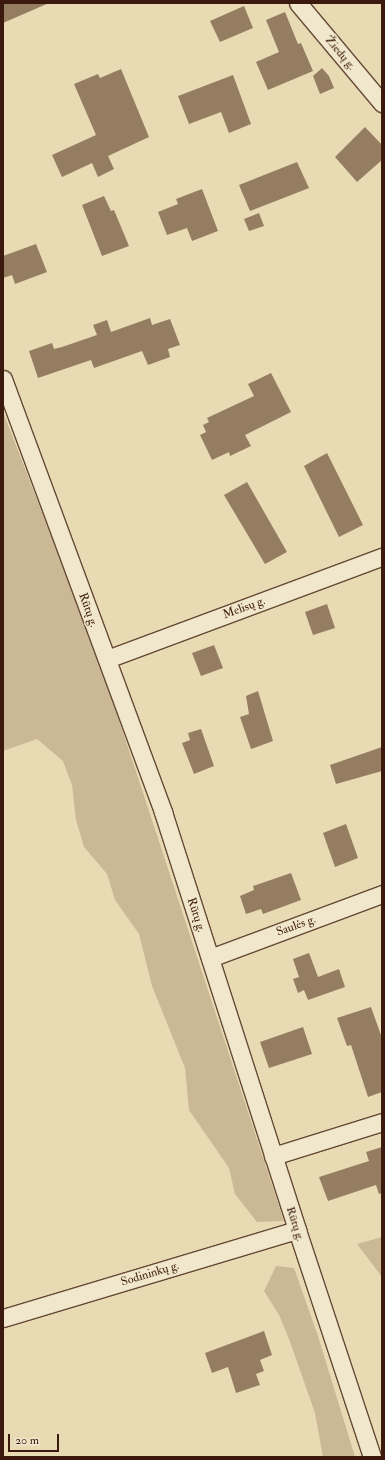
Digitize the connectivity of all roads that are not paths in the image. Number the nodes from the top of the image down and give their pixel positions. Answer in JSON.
{"nodes":[{"id":1,"x":298,"y":3,"type":"edge"},
{"id":2,"x":382,"y":103,"type":"edge"},
{"id":3,"x":3,"y":379,"type":"edge"},
{"id":4,"x":382,"y":557,"type":"edge"},
{"id":5,"x":107,"y":659,"type":"junction"},
{"id":6,"x":382,"y":894,"type":"edge"},
{"id":7,"x":210,"y":958,"type":"junction"},
{"id":8,"x":382,"y":1122,"type":"edge"},
{"id":9,"x":273,"y":1156,"type":"junction"},
{"id":10,"x":296,"y":1230,"type":"junction"},
{"id":11,"x":3,"y":1318,"type":"edge"},
{"id":12,"x":372,"y":1457,"type":"edge"}],
"edges":[{"from":1,"to":2,"type":"street","name":"Žiedų g."},
{"from":3,"to":5,"type":"street","name":"Rūtų g."},
{"from":4,"to":5,"type":"street","name":"Melisų g."},
{"from":5,"to":7,"type":"street","name":"Rūtų g."},
{"from":6,"to":7,"type":"street","name":"Saulės g."},
{"from":7,"to":9,"type":"street","name":"Rūtų g."},
{"from":8,"to":9,"type":"street"},
{"from":9,"to":10,"type":"street","name":"Rūtų g."},
{"from":10,"to":11,"type":"street","name":"Sodininkų g."},
{"from":10,"to":12,"type":"street","name":"Rūtų g."}]}
